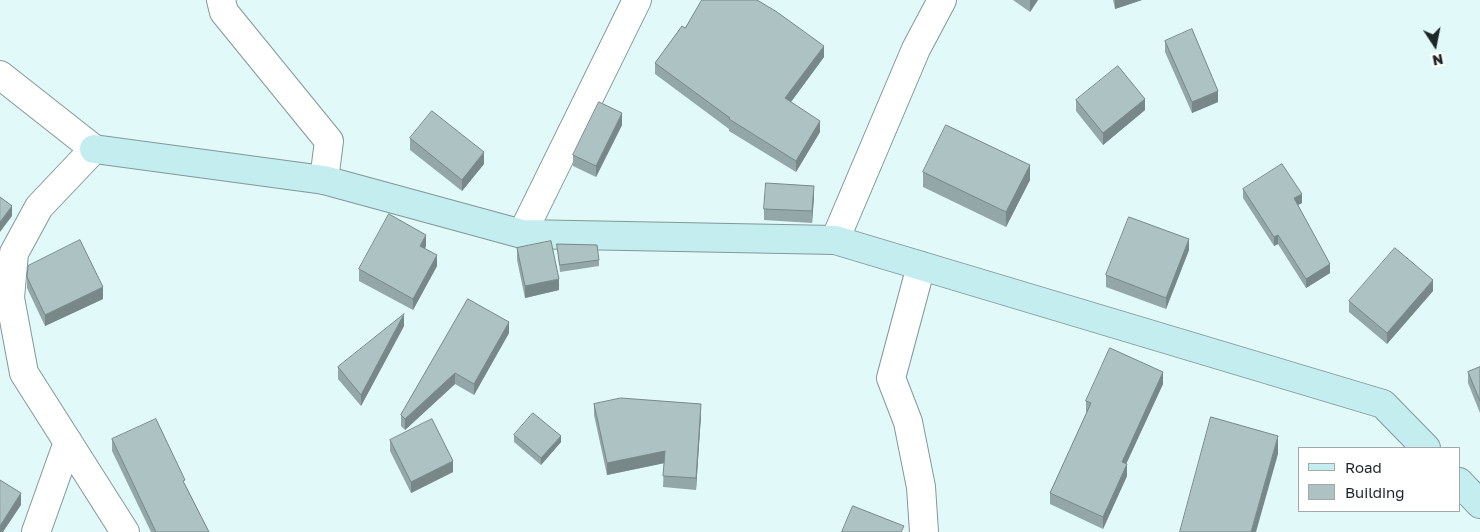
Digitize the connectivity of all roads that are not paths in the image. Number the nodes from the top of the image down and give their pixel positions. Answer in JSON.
{"nodes":[{"id":1,"x":221,"y":0,"type":"edge"},
{"id":2,"x":637,"y":0,"type":"edge"},
{"id":3,"x":942,"y":0,"type":"edge"},
{"id":4,"x":0,"y":75,"type":"edge"},
{"id":5,"x":94,"y":149,"type":"junction"},
{"id":6,"x":324,"y":180,"type":"junction"},
{"id":7,"x":522,"y":234,"type":"junction"},
{"id":8,"x":835,"y":240,"type":"junction"},
{"id":9,"x":921,"y":266,"type":"junction"},
{"id":10,"x":0,"y":358,"type":"edge"},
{"id":11,"x":24,"y":372,"type":"junction"},
{"id":12,"x":68,"y":442,"type":"junction"},
{"id":13,"x":1425,"y":447,"type":"edge"},
{"id":14,"x":1460,"y":483,"type":"edge"},
{"id":15,"x":1480,"y":504,"type":"edge"},
{"id":16,"x":36,"y":532,"type":"edge"},
{"id":17,"x":125,"y":532,"type":"edge"},
{"id":18,"x":924,"y":532,"type":"edge"}],
"edges":[{"from":1,"to":6,"type":"street"},
{"from":2,"to":7,"type":"street"},
{"from":3,"to":8,"type":"street"},
{"from":4,"to":5,"type":"street"},
{"from":5,"to":6,"type":"street"},
{"from":5,"to":11,"type":"street"},
{"from":6,"to":7,"type":"street"},
{"from":7,"to":8,"type":"street"},
{"from":8,"to":9,"type":"street"},
{"from":9,"to":13,"type":"street"},
{"from":9,"to":18,"type":"street"},
{"from":10,"to":11,"type":"street"},
{"from":11,"to":12,"type":"street"},
{"from":12,"to":16,"type":"street"},
{"from":12,"to":17,"type":"street"},
{"from":14,"to":15,"type":"street"}]}
